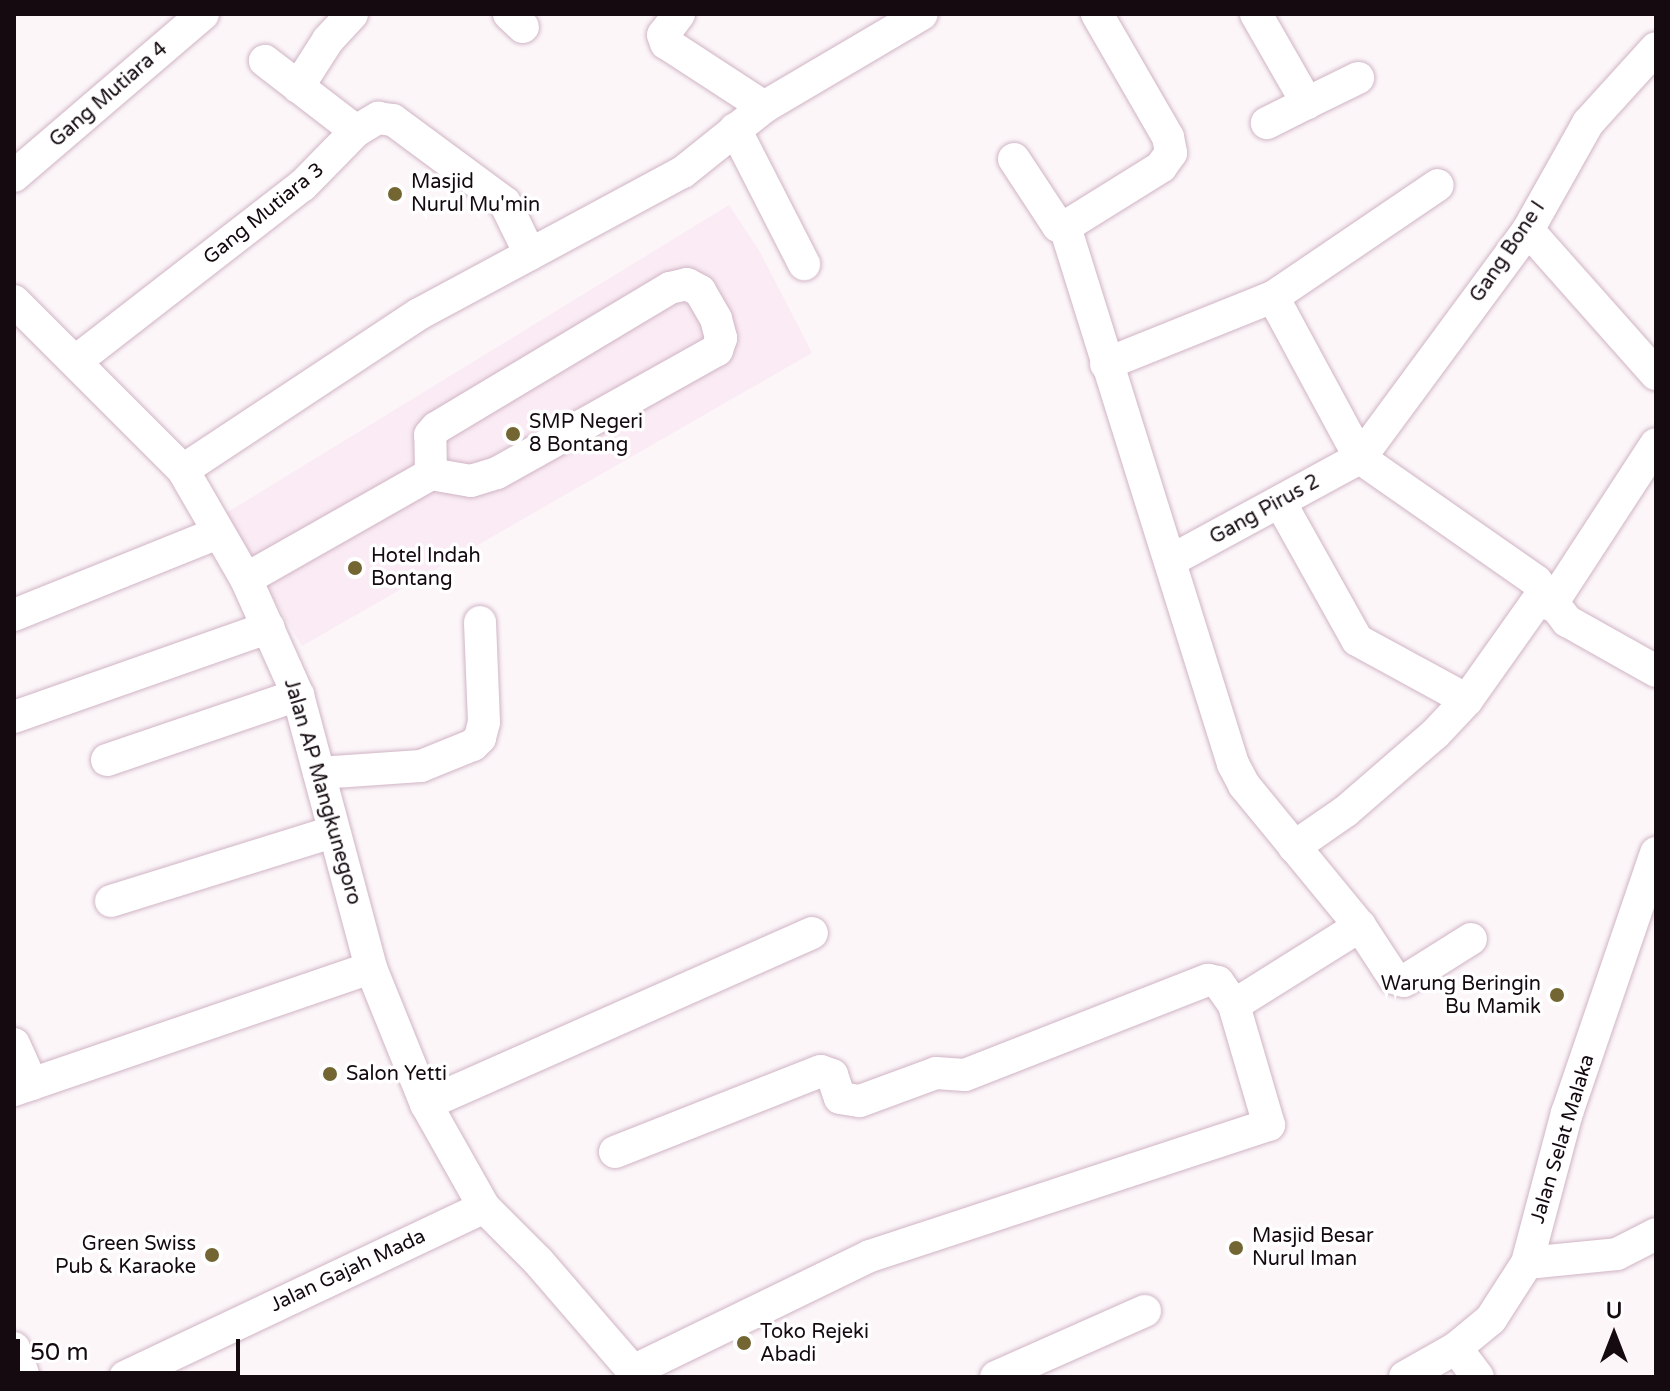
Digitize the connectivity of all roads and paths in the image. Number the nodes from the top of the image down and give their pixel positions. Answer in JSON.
{"nodes":[{"id":1,"x":203,"y":14,"type":"edge"},
{"id":2,"x":352,"y":14,"type":"edge"},
{"id":3,"x":679,"y":14,"type":"edge"},
{"id":4,"x":922,"y":14,"type":"edge"},
{"id":5,"x":1097,"y":14,"type":"edge"},
{"id":6,"x":1256,"y":14,"type":"edge"},
{"id":7,"x":1656,"y":48,"type":"edge"},
{"id":8,"x":265,"y":61,"type":"dead end"},
{"id":9,"x":1358,"y":78,"type":"dead end"},
{"id":10,"x":298,"y":87,"type":"junction"},
{"id":11,"x":1307,"y":103,"type":"junction"},
{"id":12,"x":764,"y":107,"type":"junction"},
{"id":13,"x":1267,"y":123,"type":"dead end"},
{"id":14,"x":735,"y":129,"type":"junction"},
{"id":15,"x":356,"y":131,"type":"junction"},
{"id":16,"x":1014,"y":159,"type":"dead end"},
{"id":17,"x":14,"y":176,"type":"edge"},
{"id":18,"x":1438,"y":185,"type":"dead end"},
{"id":19,"x":1066,"y":230,"type":"junction"},
{"id":20,"x":1528,"y":230,"type":"junction"},
{"id":21,"x":530,"y":254,"type":"junction"},
{"id":22,"x":804,"y":264,"type":"dead end"},
{"id":23,"x":1273,"y":297,"type":"junction"},
{"id":24,"x":14,"y":301,"type":"edge"},
{"id":25,"x":76,"y":361,"type":"junction"},
{"id":26,"x":1106,"y":364,"type":"junction"},
{"id":27,"x":1656,"y":374,"type":"edge"},
{"id":28,"x":1656,"y":444,"type":"edge"},
{"id":29,"x":1360,"y":458,"type":"junction"},
{"id":30,"x":183,"y":470,"type":"junction"},
{"id":31,"x":431,"y":474,"type":"junction"},
{"id":32,"x":1280,"y":502,"type":"junction"},
{"id":33,"x":218,"y":533,"type":"junction"},
{"id":34,"x":1170,"y":561,"type":"junction"},
{"id":35,"x":246,"y":579,"type":"junction"},
{"id":36,"x":1548,"y":598,"type":"junction"},
{"id":37,"x":14,"y":615,"type":"edge"},
{"id":38,"x":480,"y":622,"type":"dead end"},
{"id":39,"x":269,"y":627,"type":"junction"},
{"id":40,"x":1656,"y":671,"type":"edge"},
{"id":41,"x":298,"y":695,"type":"junction"},
{"id":42,"x":1467,"y":700,"type":"junction"},
{"id":43,"x":14,"y":717,"type":"edge"},
{"id":44,"x":107,"y":760,"type":"dead end"},
{"id":45,"x":319,"y":773,"type":"junction"},
{"id":46,"x":333,"y":832,"type":"junction"},
{"id":47,"x":1294,"y":847,"type":"junction"},
{"id":48,"x":1656,"y":853,"type":"edge"},
{"id":49,"x":111,"y":901,"type":"dead end"},
{"id":50,"x":1360,"y":926,"type":"junction"},
{"id":51,"x":812,"y":933,"type":"dead end"},
{"id":52,"x":1471,"y":939,"type":"dead end"},
{"id":53,"x":371,"y":968,"type":"junction"},
{"id":54,"x":1234,"y":1005,"type":"junction"},
{"id":55,"x":14,"y":1044,"type":"edge"},
{"id":56,"x":23,"y":1087,"type":"edge"},
{"id":57,"x":426,"y":1104,"type":"junction"},
{"id":58,"x":615,"y":1152,"type":"dead end"},
{"id":59,"x":484,"y":1207,"type":"junction"},
{"id":60,"x":1656,"y":1234,"type":"edge"},
{"id":61,"x":1527,"y":1263,"type":"junction"},
{"id":62,"x":1145,"y":1311,"type":"dead end"},
{"id":63,"x":14,"y":1348,"type":"edge"},
{"id":64,"x":1456,"y":1348,"type":"junction"},
{"id":65,"x":167,"y":1368,"type":"edge"},
{"id":66,"x":636,"y":1374,"type":"edge"},
{"id":67,"x":24,"y":1377,"type":"edge"},
{"id":68,"x":125,"y":1377,"type":"edge"},
{"id":69,"x":996,"y":1377,"type":"edge"},
{"id":70,"x":1405,"y":1377,"type":"edge"},
{"id":71,"x":1478,"y":1377,"type":"edge"}],
"edges":[{"from":1,"to":17,"type":"street","name":"Gang Mutiara 4"},
{"from":2,"to":10,"type":"street"},
{"from":3,"to":12,"type":"street"},
{"from":4,"to":12,"type":"street"},
{"from":5,"to":19,"type":"street"},
{"from":6,"to":11,"type":"street"},
{"from":7,"to":20,"type":"street","name":"Gang Bone I"},
{"from":8,"to":10,"type":"street"},
{"from":9,"to":11,"type":"street"},
{"from":10,"to":15,"type":"street"},
{"from":11,"to":13,"type":"street"},
{"from":12,"to":14,"type":"street"},
{"from":14,"to":21,"type":"street"},
{"from":14,"to":22,"type":"street"},
{"from":15,"to":21,"type":"street"},
{"from":15,"to":25,"type":"street","name":"Gang Mutiara 3"},
{"from":16,"to":19,"type":"street"},
{"from":18,"to":23,"type":"street"},
{"from":19,"to":26,"type":"street"},
{"from":20,"to":27,"type":"street"},
{"from":20,"to":29,"type":"street","name":"Gang Bone I"},
{"from":21,"to":30,"type":"street"},
{"from":23,"to":26,"type":"street"},
{"from":23,"to":29,"type":"street"},
{"from":24,"to":25,"type":"street","name":"Jalan AP Mangkunegoro"},
{"from":25,"to":30,"type":"street","name":"Jalan AP Mangkunegoro"},
{"from":26,"to":34,"type":"street"},
{"from":28,"to":36,"type":"street"},
{"from":29,"to":32,"type":"street","name":"Gang Pirus 2"},
{"from":29,"to":36,"type":"street"},
{"from":30,"to":33,"type":"street","name":"Jalan AP Mangkunegoro"},
{"from":31,"to":31,"type":"street"},
{"from":31,"to":35,"type":"street"},
{"from":32,"to":34,"type":"street","name":"Gang Pirus 2"},
{"from":32,"to":42,"type":"street"},
{"from":33,"to":35,"type":"street","name":"Jalan AP Mangkunegoro"},
{"from":33,"to":37,"type":"street"},
{"from":34,"to":47,"type":"street"},
{"from":35,"to":39,"type":"street","name":"Jalan AP Mangkunegoro"},
{"from":36,"to":40,"type":"street"},
{"from":36,"to":42,"type":"street"},
{"from":38,"to":45,"type":"street"},
{"from":39,"to":41,"type":"street","name":"Jalan AP Mangkunegoro"},
{"from":39,"to":43,"type":"street"},
{"from":41,"to":44,"type":"street"},
{"from":41,"to":45,"type":"street","name":"Jalan AP Mangkunegoro"},
{"from":42,"to":47,"type":"street"},
{"from":45,"to":46,"type":"street","name":"Jalan AP Mangkunegoro"},
{"from":46,"to":49,"type":"street"},
{"from":46,"to":53,"type":"street","name":"Jalan AP Mangkunegoro"},
{"from":47,"to":50,"type":"street"},
{"from":48,"to":61,"type":"street","name":"Jalan Selat Malaka"},
{"from":50,"to":52,"type":"street"},
{"from":50,"to":54,"type":"street"},
{"from":51,"to":57,"type":"street"},
{"from":53,"to":56,"type":"street"},
{"from":53,"to":57,"type":"street","name":"Jalan AP Mangkunegoro"},
{"from":54,"to":58,"type":"street"},
{"from":54,"to":66,"type":"street"},
{"from":55,"to":56,"type":"street"},
{"from":57,"to":59,"type":"street","name":"Jalan AP Mangkunegoro"},
{"from":59,"to":65,"type":"street","name":"Jalan Gajah Mada"},
{"from":59,"to":66,"type":"street","name":"Jalan AP Mangkunegoro"},
{"from":60,"to":61,"type":"street"},
{"from":61,"to":64,"type":"street","name":"Jalan Selat Malaka"},
{"from":62,"to":69,"type":"street"},
{"from":63,"to":67,"type":"street"},
{"from":64,"to":70,"type":"street","name":"Jalan Selat Malaka"},
{"from":64,"to":71,"type":"street"},
{"from":65,"to":68,"type":"street","name":"Jalan Gajah Mada"}]}
